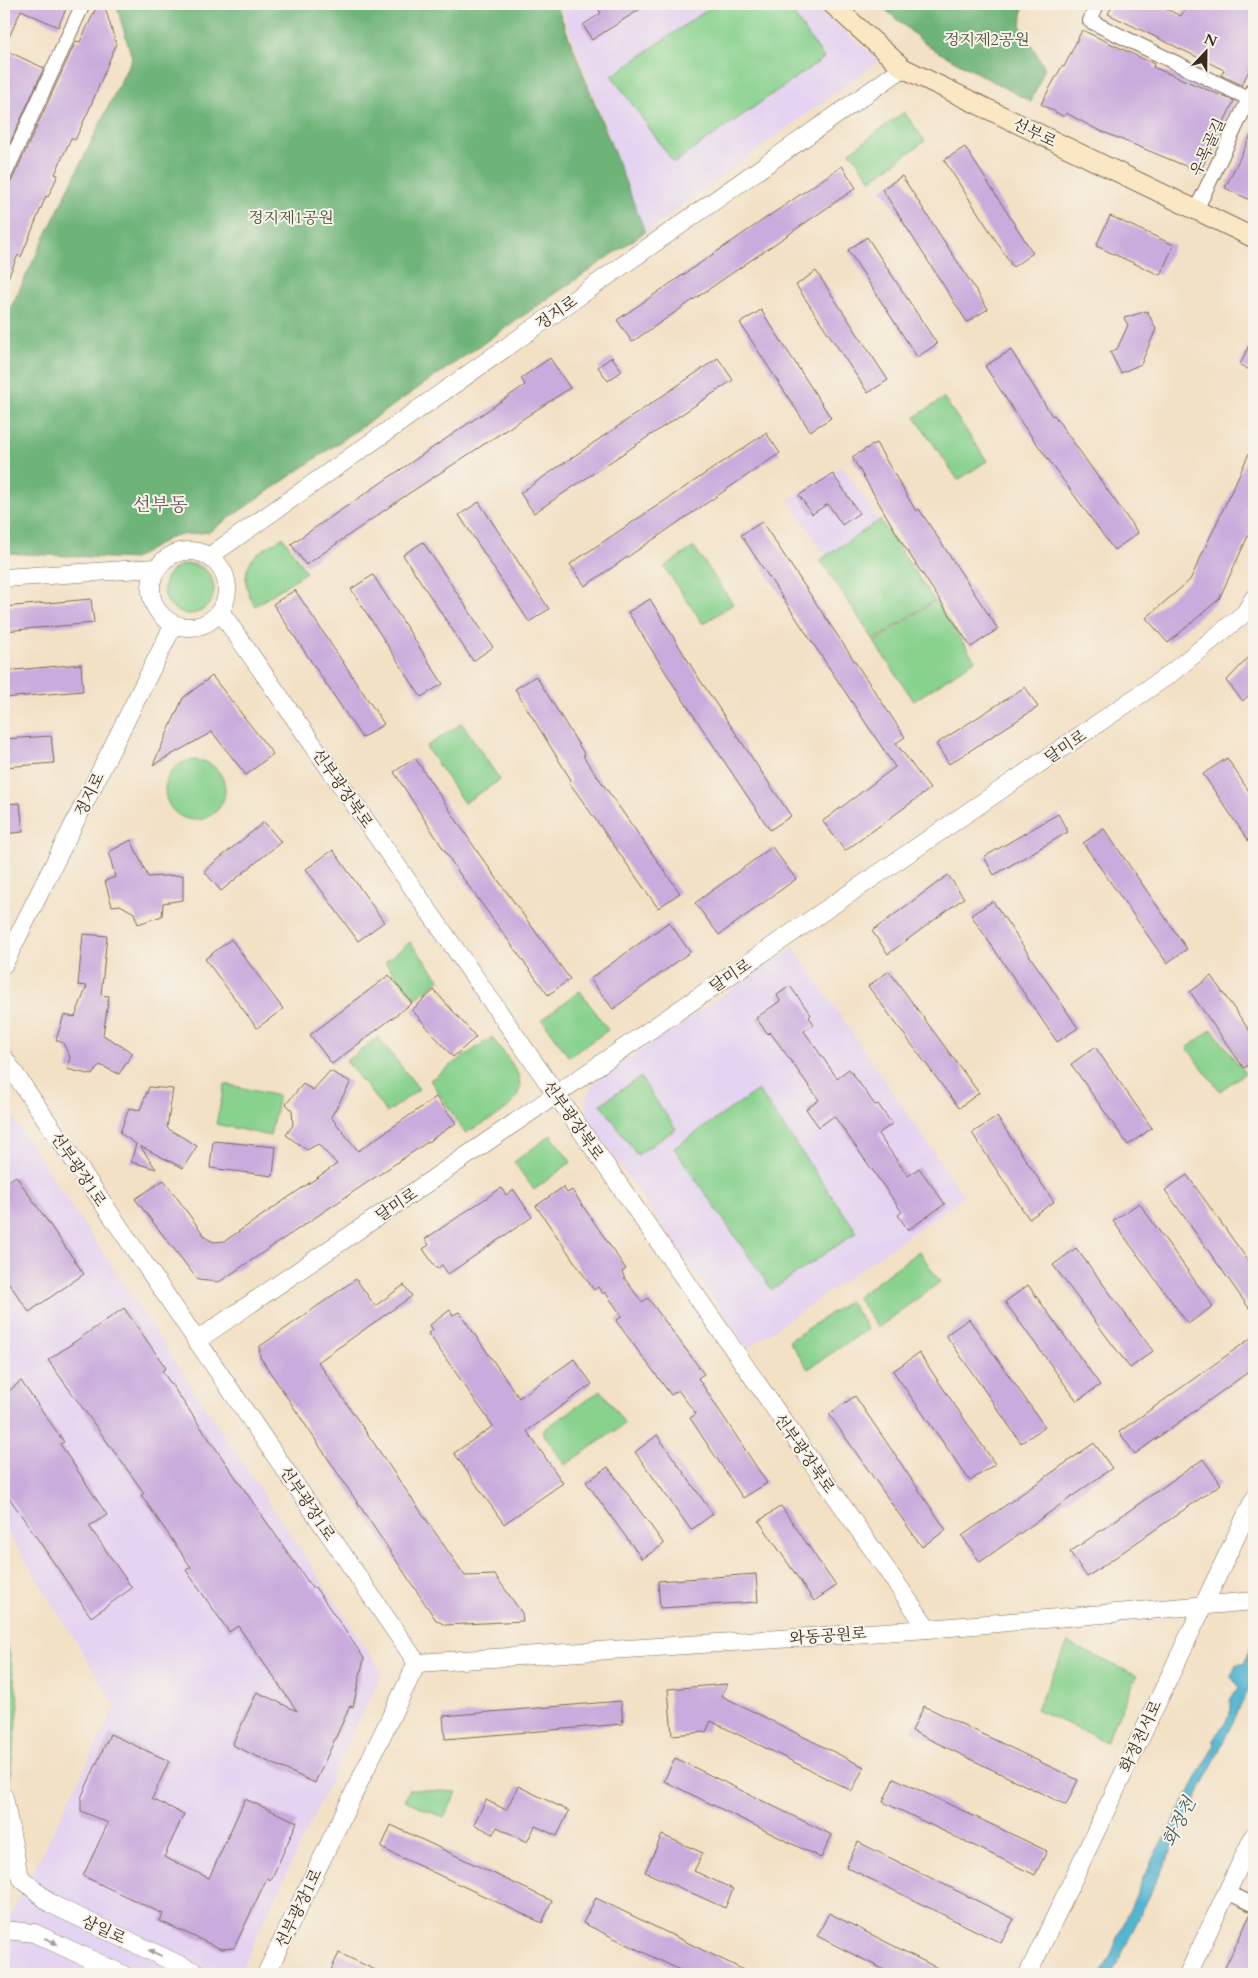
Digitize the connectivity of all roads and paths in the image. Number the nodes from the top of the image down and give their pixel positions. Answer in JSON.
{"nodes":[{"id":1,"x":84,"y":4,"type":"edge"},
{"id":2,"x":832,"y":4,"type":"edge"},
{"id":3,"x":1097,"y":4,"type":"edge"},
{"id":4,"x":904,"y":68,"type":"junction"},
{"id":5,"x":1253,"y":96,"type":"edge"},
{"id":6,"x":4,"y":176,"type":"edge"},
{"id":7,"x":1196,"y":210,"type":"junction"},
{"id":8,"x":1254,"y":238,"type":"edge"},
{"id":9,"x":210,"y":556,"type":"junction"},
{"id":10,"x":156,"y":568,"type":"junction"},
{"id":11,"x":4,"y":578,"type":"edge"},
{"id":12,"x":1254,"y":598,"type":"edge"},
{"id":13,"x":220,"y":611,"type":"junction"},
{"id":14,"x":174,"y":624,"type":"junction"},
{"id":15,"x":4,"y":964,"type":"edge"},
{"id":16,"x":4,"y":1058,"type":"edge"},
{"id":17,"x":4,"y":1082,"type":"edge"},
{"id":18,"x":556,"y":1094,"type":"junction"},
{"id":19,"x":30,"y":1096,"type":"junction"},
{"id":20,"x":196,"y":1341,"type":"junction"},
{"id":21,"x":1254,"y":1499,"type":"edge"},
{"id":22,"x":1246,"y":1601,"type":"edge"},
{"id":23,"x":1202,"y":1605,"type":"junction"},
{"id":24,"x":928,"y":1629,"type":"junction"},
{"id":25,"x":417,"y":1663,"type":"junction"},
{"id":26,"x":4,"y":1797,"type":"edge"},
{"id":27,"x":1254,"y":1835,"type":"edge"},
{"id":28,"x":1227,"y":1892,"type":"junction"},
{"id":29,"x":1254,"y":1905,"type":"edge"},
{"id":30,"x":4,"y":1930,"type":"edge"},
{"id":31,"x":122,"y":1974,"type":"edge"},
{"id":32,"x":200,"y":1974,"type":"edge"},
{"id":33,"x":266,"y":1974,"type":"edge"},
{"id":34,"x":1028,"y":1974,"type":"edge"},
{"id":35,"x":1188,"y":1974,"type":"edge"}],
"edges":[{"from":1,"to":6,"type":"street"},
{"from":2,"to":4,"type":"main road","name":"선부로"},
{"from":3,"to":5,"type":"street","name":"우목골길"},
{"from":4,"to":7,"type":"main road","name":"선부로"},
{"from":4,"to":9,"type":"street","name":"정지로"},
{"from":5,"to":7,"type":"street","name":"우목골길"},
{"from":7,"to":8,"type":"main road","name":"선부로"},
{"from":9,"to":10,"type":"street"},
{"from":9,"to":13,"type":"street"},
{"from":10,"to":11,"type":"street"},
{"from":10,"to":14,"type":"street"},
{"from":12,"to":18,"type":"street","name":"달미로"},
{"from":13,"to":14,"type":"street"},
{"from":13,"to":18,"type":"street","name":"선부광장북로"},
{"from":14,"to":15,"type":"street","name":"정지로"},
{"from":16,"to":19,"type":"street","name":"선부광장1로"},
{"from":17,"to":19,"type":"street"},
{"from":18,"to":20,"type":"street","name":"달미로"},
{"from":18,"to":24,"type":"street","name":"선부광장북로"},
{"from":19,"to":20,"type":"street","name":"선부광장1로"},
{"from":20,"to":25,"type":"street","name":"선부광장1로"},
{"from":21,"to":23,"type":"street","name":"화정천서로"},
{"from":22,"to":23,"type":"street","name":"와동공원로"},
{"from":23,"to":24,"type":"street","name":"와동공원로"},
{"from":23,"to":34,"type":"street","name":"화정천서로"},
{"from":24,"to":25,"type":"street","name":"와동공원로"},
{"from":25,"to":33,"type":"street","name":"선부광장1로"},
{"from":32,"to":26,"type":"street","name":"삼일로","one_way":true},
{"from":27,"to":28,"type":"street"},
{"from":28,"to":29,"type":"street"},
{"from":28,"to":35,"type":"street"},
{"from":30,"to":31,"type":"street","name":"삼일로","one_way":true}]}
